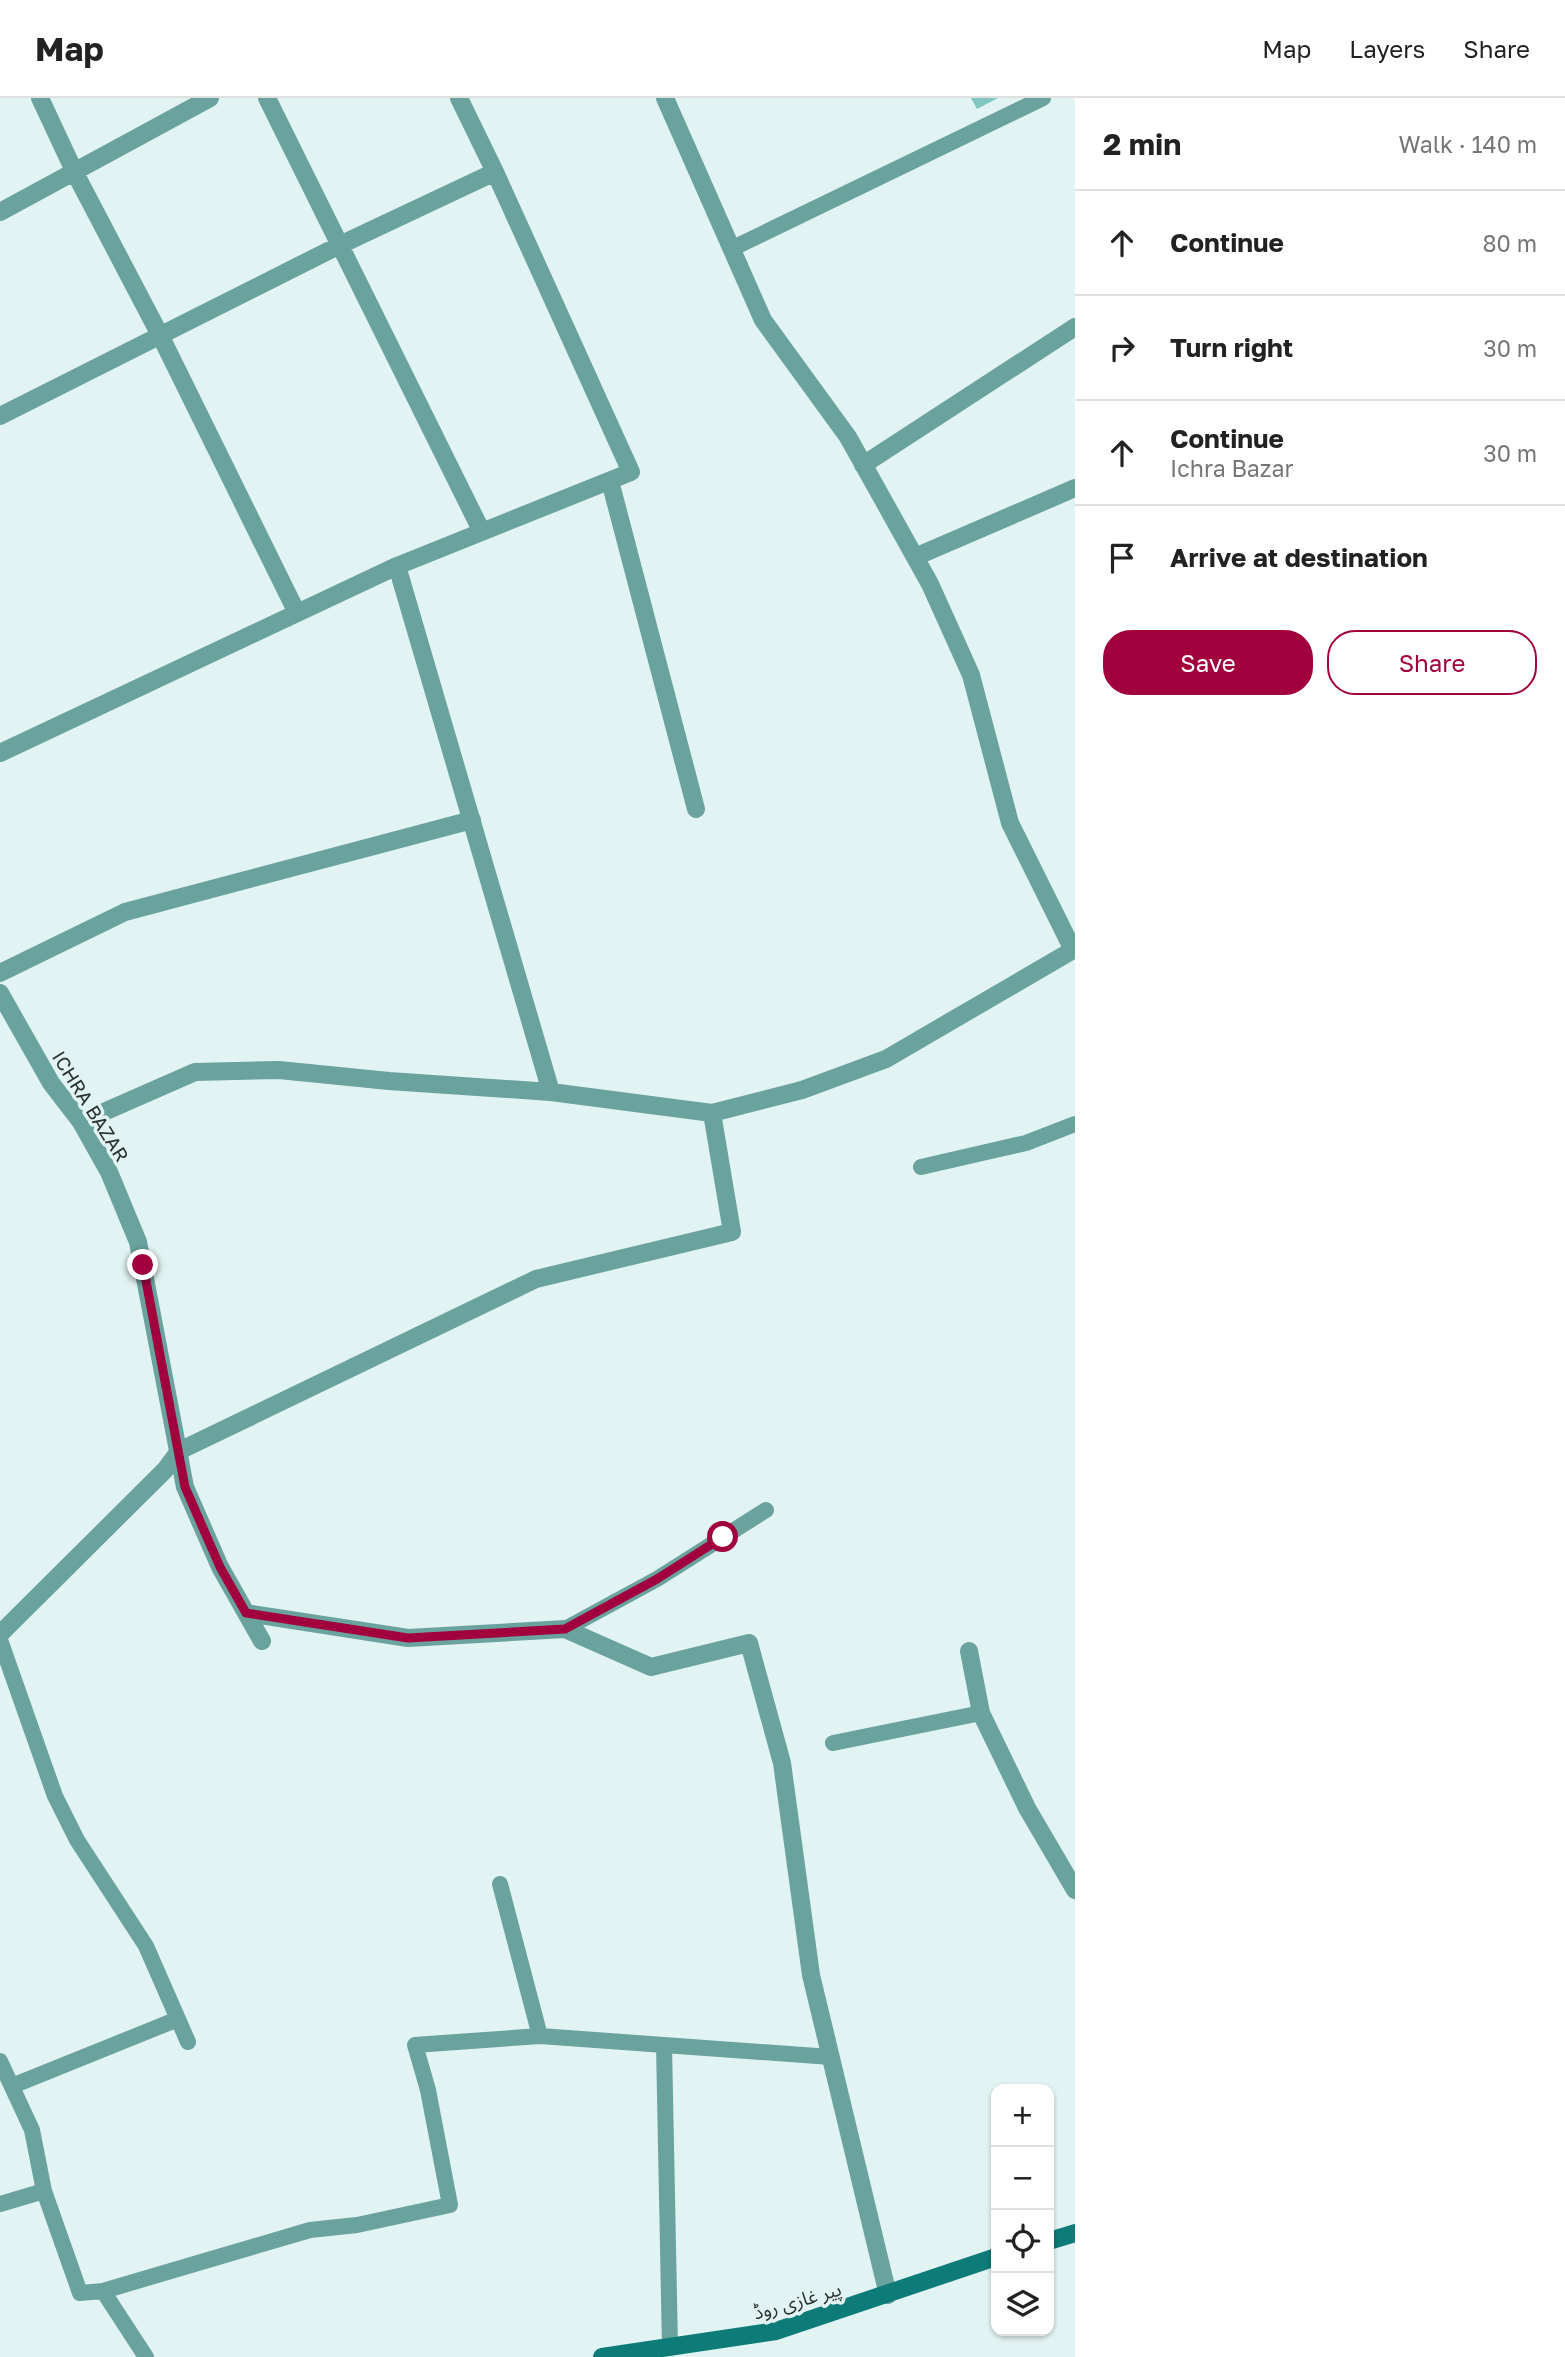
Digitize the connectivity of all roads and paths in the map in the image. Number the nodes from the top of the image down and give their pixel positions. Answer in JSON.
{"nodes":[{"id":1,"x":40,"y":98,"type":"edge"},
{"id":2,"x":210,"y":98,"type":"edge"},
{"id":3,"x":267,"y":98,"type":"edge"},
{"id":4,"x":459,"y":98,"type":"edge"},
{"id":5,"x":665,"y":98,"type":"edge"},
{"id":6,"x":1043,"y":98,"type":"edge"},
{"id":7,"x":495,"y":172,"type":"junction"},
{"id":8,"x":75,"y":173,"type":"junction"},
{"id":9,"x":0,"y":212,"type":"edge"},
{"id":10,"x":340,"y":246,"type":"junction"},
{"id":11,"x":731,"y":249,"type":"junction"},
{"id":12,"x":1075,"y":327,"type":"edge"},
{"id":13,"x":161,"y":337,"type":"junction"},
{"id":14,"x":0,"y":416,"type":"edge"},
{"id":15,"x":863,"y":465,"type":"junction"},
{"id":16,"x":610,"y":481,"type":"junction"},
{"id":17,"x":1075,"y":488,"type":"edge"},
{"id":18,"x":482,"y":532,"type":"junction"},
{"id":19,"x":915,"y":557,"type":"junction"},
{"id":20,"x":397,"y":566,"type":"junction"},
{"id":21,"x":297,"y":613,"type":"junction"},
{"id":22,"x":0,"y":753,"type":"edge"},
{"id":23,"x":696,"y":809,"type":"dead end"},
{"id":24,"x":471,"y":820,"type":"junction"},
{"id":25,"x":1074,"y":952,"type":"edge"},
{"id":26,"x":0,"y":973,"type":"edge"},
{"id":27,"x":0,"y":993,"type":"edge"},
{"id":28,"x":551,"y":1092,"type":"junction"},
{"id":29,"x":712,"y":1113,"type":"junction"},
{"id":30,"x":81,"y":1122,"type":"junction"},
{"id":31,"x":1075,"y":1124,"type":"edge"},
{"id":32,"x":921,"y":1167,"type":"dead end"},
{"id":33,"x":179,"y":1451,"type":"junction"},
{"id":34,"x":766,"y":1510,"type":"dead end"},
{"id":35,"x":246,"y":1613,"type":"junction"},
{"id":36,"x":565,"y":1629,"type":"junction"},
{"id":37,"x":0,"y":1634,"type":"edge"},
{"id":38,"x":0,"y":1640,"type":"edge"},
{"id":39,"x":262,"y":1641,"type":"dead end"},
{"id":40,"x":969,"y":1651,"type":"dead end"},
{"id":41,"x":981,"y":1713,"type":"junction"},
{"id":42,"x":833,"y":1743,"type":"dead end"},
{"id":43,"x":500,"y":1884,"type":"dead end"},
{"id":44,"x":1075,"y":1890,"type":"edge"},
{"id":45,"x":178,"y":2019,"type":"junction"},
{"id":46,"x":540,"y":2036,"type":"junction"},
{"id":47,"x":188,"y":2042,"type":"dead end"},
{"id":48,"x":664,"y":2045,"type":"junction"},
{"id":49,"x":831,"y":2057,"type":"junction"},
{"id":50,"x":0,"y":2061,"type":"edge"},
{"id":51,"x":12,"y":2086,"type":"junction"},
{"id":52,"x":44,"y":2191,"type":"junction"},
{"id":53,"x":0,"y":2204,"type":"edge"},
{"id":54,"x":1075,"y":2233,"type":"edge"},
{"id":55,"x":1054,"y":2239,"type":"edge"},
{"id":56,"x":991,"y":2259,"type":"edge"},
{"id":57,"x":103,"y":2291,"type":"junction"},
{"id":58,"x":888,"y":2295,"type":"junction"},
{"id":59,"x":670,"y":2348,"type":"junction"},
{"id":60,"x":146,"y":2357,"type":"edge"},
{"id":61,"x":602,"y":2357,"type":"edge"}],
"edges":[{"from":1,"to":8,"type":"street"},
{"from":2,"to":8,"type":"street"},
{"from":3,"to":10,"type":"street"},
{"from":4,"to":7,"type":"street"},
{"from":5,"to":11,"type":"street"},
{"from":6,"to":11,"type":"lane"},
{"from":7,"to":10,"type":"street"},
{"from":7,"to":16,"type":"street"},
{"from":8,"to":9,"type":"street"},
{"from":8,"to":13,"type":"street"},
{"from":10,"to":13,"type":"street"},
{"from":10,"to":18,"type":"street"},
{"from":11,"to":15,"type":"street"},
{"from":12,"to":15,"type":"street"},
{"from":13,"to":14,"type":"street"},
{"from":13,"to":21,"type":"street"},
{"from":15,"to":19,"type":"street"},
{"from":16,"to":18,"type":"street"},
{"from":16,"to":23,"type":"street"},
{"from":17,"to":19,"type":"street"},
{"from":18,"to":20,"type":"street"},
{"from":19,"to":25,"type":"street"},
{"from":20,"to":21,"type":"street"},
{"from":20,"to":24,"type":"street"},
{"from":21,"to":22,"type":"street"},
{"from":24,"to":26,"type":"street"},
{"from":24,"to":28,"type":"street"},
{"from":25,"to":29,"type":"street"},
{"from":27,"to":30,"type":"street","name":"ICHRA BAZAR"},
{"from":28,"to":29,"type":"street"},
{"from":28,"to":30,"type":"street"},
{"from":29,"to":33,"type":"street"},
{"from":30,"to":33,"type":"street","name":"ICHRA BAZAR"},
{"from":31,"to":32,"type":"lane"},
{"from":33,"to":35,"type":"street","name":"ICHRA BAZAR"},
{"from":33,"to":37,"type":"street"},
{"from":34,"to":36,"type":"lane"},
{"from":35,"to":36,"type":"street"},
{"from":35,"to":39,"type":"street","name":"ICHRA BAZAR"},
{"from":36,"to":49,"type":"street"},
{"from":38,"to":45,"type":"lane"},
{"from":40,"to":41,"type":"street"},
{"from":41,"to":42,"type":"lane"},
{"from":41,"to":44,"type":"street"},
{"from":43,"to":46,"type":"lane"},
{"from":45,"to":47,"type":"lane"},
{"from":45,"to":51,"type":"lane"},
{"from":46,"to":48,"type":"lane"},
{"from":46,"to":57,"type":"lane"},
{"from":48,"to":49,"type":"lane"},
{"from":48,"to":59,"type":"lane"},
{"from":49,"to":58,"type":"street"},
{"from":50,"to":51,"type":"lane"},
{"from":51,"to":52,"type":"lane"},
{"from":52,"to":53,"type":"lane"},
{"from":52,"to":57,"type":"lane"},
{"from":54,"to":55,"type":"street"},
{"from":56,"to":58,"type":"street","name":"پیر غازی روڈ"},
{"from":57,"to":60,"type":"lane"},
{"from":58,"to":59,"type":"street","name":"پیر غازی روڈ"},
{"from":59,"to":61,"type":"street","name":"پیر غازی روڈ"}]}
